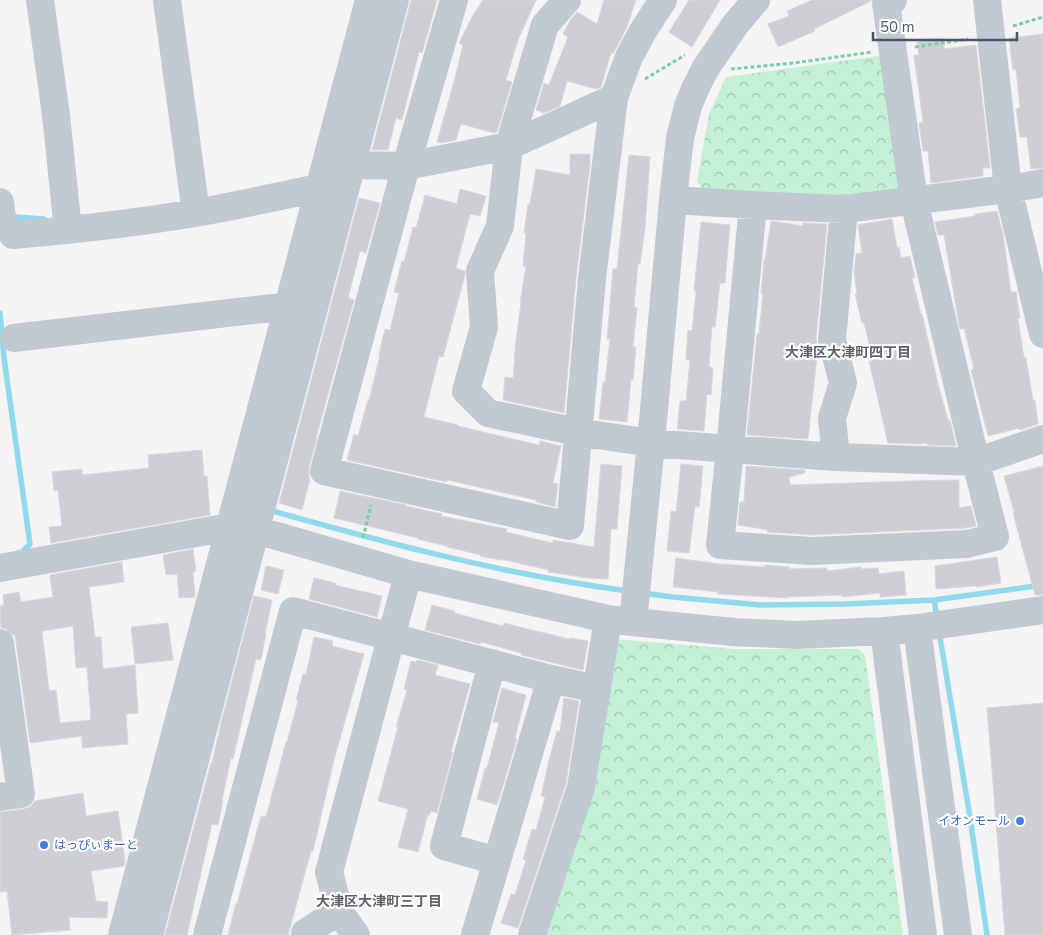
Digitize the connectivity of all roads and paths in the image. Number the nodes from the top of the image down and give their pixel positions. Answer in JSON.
{"nodes":[{"id":1,"x":40,"y":0,"type":"edge"},
{"id":2,"x":167,"y":0,"type":"edge"},
{"id":3,"x":369,"y":0,"type":"edge"},
{"id":4,"x":395,"y":0,"type":"edge"},
{"id":5,"x":454,"y":0,"type":"edge"},
{"id":6,"x":567,"y":0,"type":"edge"},
{"id":7,"x":663,"y":0,"type":"edge"},
{"id":8,"x":756,"y":0,"type":"edge"},
{"id":9,"x":893,"y":0,"type":"edge"},
{"id":10,"x":987,"y":0,"type":"edge"},
{"id":11,"x":690,"y":56,"type":"dead end"},
{"id":12,"x":645,"y":79,"type":"dead end"},
{"id":13,"x":614,"y":98,"type":"junction"},
{"id":14,"x":509,"y":146,"type":"junction"},
{"id":15,"x":339,"y":162,"type":"junction"},
{"id":16,"x":406,"y":166,"type":"junction"},
{"id":17,"x":1043,"y":183,"type":"edge"},
{"id":18,"x":319,"y":188,"type":"junction"},
{"id":19,"x":1008,"y":189,"type":"junction"},
{"id":20,"x":673,"y":200,"type":"junction"},
{"id":21,"x":914,"y":201,"type":"junction"},
{"id":22,"x":754,"y":205,"type":"junction"},
{"id":23,"x":844,"y":209,"type":"junction"},
{"id":24,"x":196,"y":213,"type":"junction"},
{"id":25,"x":4,"y":218,"type":"edge"},
{"id":26,"x":68,"y":230,"type":"junction"},
{"id":27,"x":288,"y":306,"type":"junction"},
{"id":28,"x":1043,"y":334,"type":"edge"},
{"id":29,"x":14,"y":338,"type":"dead end"},
{"id":30,"x":577,"y":432,"type":"junction"},
{"id":31,"x":1043,"y":439,"type":"edge"},
{"id":32,"x":651,"y":444,"type":"junction"},
{"id":33,"x":730,"y":449,"type":"junction"},
{"id":34,"x":836,"y":457,"type":"junction"},
{"id":35,"x":976,"y":462,"type":"junction"},
{"id":36,"x":367,"y":522,"type":"dead end"},
{"id":37,"x":243,"y":528,"type":"junction"},
{"id":38,"x":361,"y":546,"type":"dead end"},
{"id":39,"x":0,"y":568,"type":"edge"},
{"id":40,"x":408,"y":574,"type":"junction"},
{"id":41,"x":1043,"y":610,"type":"edge"},
{"id":42,"x":621,"y":620,"type":"junction"},
{"id":43,"x":918,"y":628,"type":"junction"},
{"id":44,"x":884,"y":631,"type":"junction"},
{"id":45,"x":391,"y":637,"type":"junction"},
{"id":46,"x":0,"y":643,"type":"edge"},
{"id":47,"x":492,"y":663,"type":"junction"},
{"id":48,"x":551,"y":679,"type":"junction"},
{"id":49,"x":597,"y":689,"type":"junction"},
{"id":50,"x":0,"y":797,"type":"edge"},
{"id":51,"x":497,"y":861,"type":"junction"},
{"id":52,"x":339,"y":910,"type":"junction"},
{"id":53,"x":122,"y":935,"type":"edge"},
{"id":54,"x":149,"y":935,"type":"edge"},
{"id":55,"x":207,"y":935,"type":"edge"},
{"id":56,"x":305,"y":935,"type":"edge"},
{"id":57,"x":356,"y":935,"type":"edge"},
{"id":58,"x":475,"y":935,"type":"edge"},
{"id":59,"x":532,"y":935,"type":"edge"},
{"id":60,"x":923,"y":935,"type":"edge"},
{"id":61,"x":958,"y":935,"type":"edge"}],
"edges":[{"from":1,"to":26,"type":"street"},
{"from":2,"to":24,"type":"street"},
{"from":3,"to":15,"type":"street"},
{"from":4,"to":15,"type":"street"},
{"from":5,"to":16,"type":"street"},
{"from":6,"to":14,"type":"street"},
{"from":7,"to":13,"type":"street"},
{"from":8,"to":20,"type":"street"},
{"from":9,"to":21,"type":"street"},
{"from":10,"to":19,"type":"street"},
{"from":11,"to":12,"type":"path"},
{"from":13,"to":14,"type":"street"},
{"from":13,"to":30,"type":"street"},
{"from":14,"to":16,"type":"street"},
{"from":14,"to":30,"type":"street"},
{"from":15,"to":16,"type":"street"},
{"from":15,"to":18,"type":"street"},
{"from":15,"to":37,"type":"street"},
{"from":16,"to":30,"type":"street"},
{"from":17,"to":19,"type":"street"},
{"from":18,"to":24,"type":"street"},
{"from":18,"to":27,"type":"street"},
{"from":19,"to":21,"type":"street"},
{"from":19,"to":28,"type":"street"},
{"from":20,"to":22,"type":"street"},
{"from":20,"to":32,"type":"street"},
{"from":21,"to":23,"type":"street"},
{"from":21,"to":35,"type":"street"},
{"from":22,"to":23,"type":"street"},
{"from":22,"to":33,"type":"street"},
{"from":23,"to":34,"type":"street"},
{"from":24,"to":26,"type":"street"},
{"from":25,"to":26,"type":"street"},
{"from":27,"to":29,"type":"street"},
{"from":27,"to":37,"type":"street"},
{"from":30,"to":32,"type":"street"},
{"from":31,"to":35,"type":"street"},
{"from":32,"to":33,"type":"street"},
{"from":32,"to":42,"type":"street"},
{"from":33,"to":34,"type":"street"},
{"from":33,"to":35,"type":"street"},
{"from":34,"to":35,"type":"street"},
{"from":36,"to":38,"type":"path"},
{"from":37,"to":39,"type":"street"},
{"from":37,"to":40,"type":"street"},
{"from":37,"to":53,"type":"street"},
{"from":37,"to":54,"type":"street"},
{"from":40,"to":42,"type":"street"},
{"from":40,"to":45,"type":"street"},
{"from":41,"to":43,"type":"street"},
{"from":42,"to":44,"type":"street"},
{"from":42,"to":49,"type":"street"},
{"from":43,"to":44,"type":"street"},
{"from":43,"to":61,"type":"street"},
{"from":44,"to":60,"type":"street"},
{"from":45,"to":47,"type":"street"},
{"from":45,"to":52,"type":"street"},
{"from":45,"to":55,"type":"street"},
{"from":46,"to":50,"type":"street"},
{"from":47,"to":48,"type":"street"},
{"from":47,"to":51,"type":"street"},
{"from":48,"to":49,"type":"street"},
{"from":48,"to":51,"type":"street"},
{"from":49,"to":59,"type":"street"},
{"from":51,"to":58,"type":"street"},
{"from":52,"to":56,"type":"street"},
{"from":52,"to":57,"type":"street"}]}
